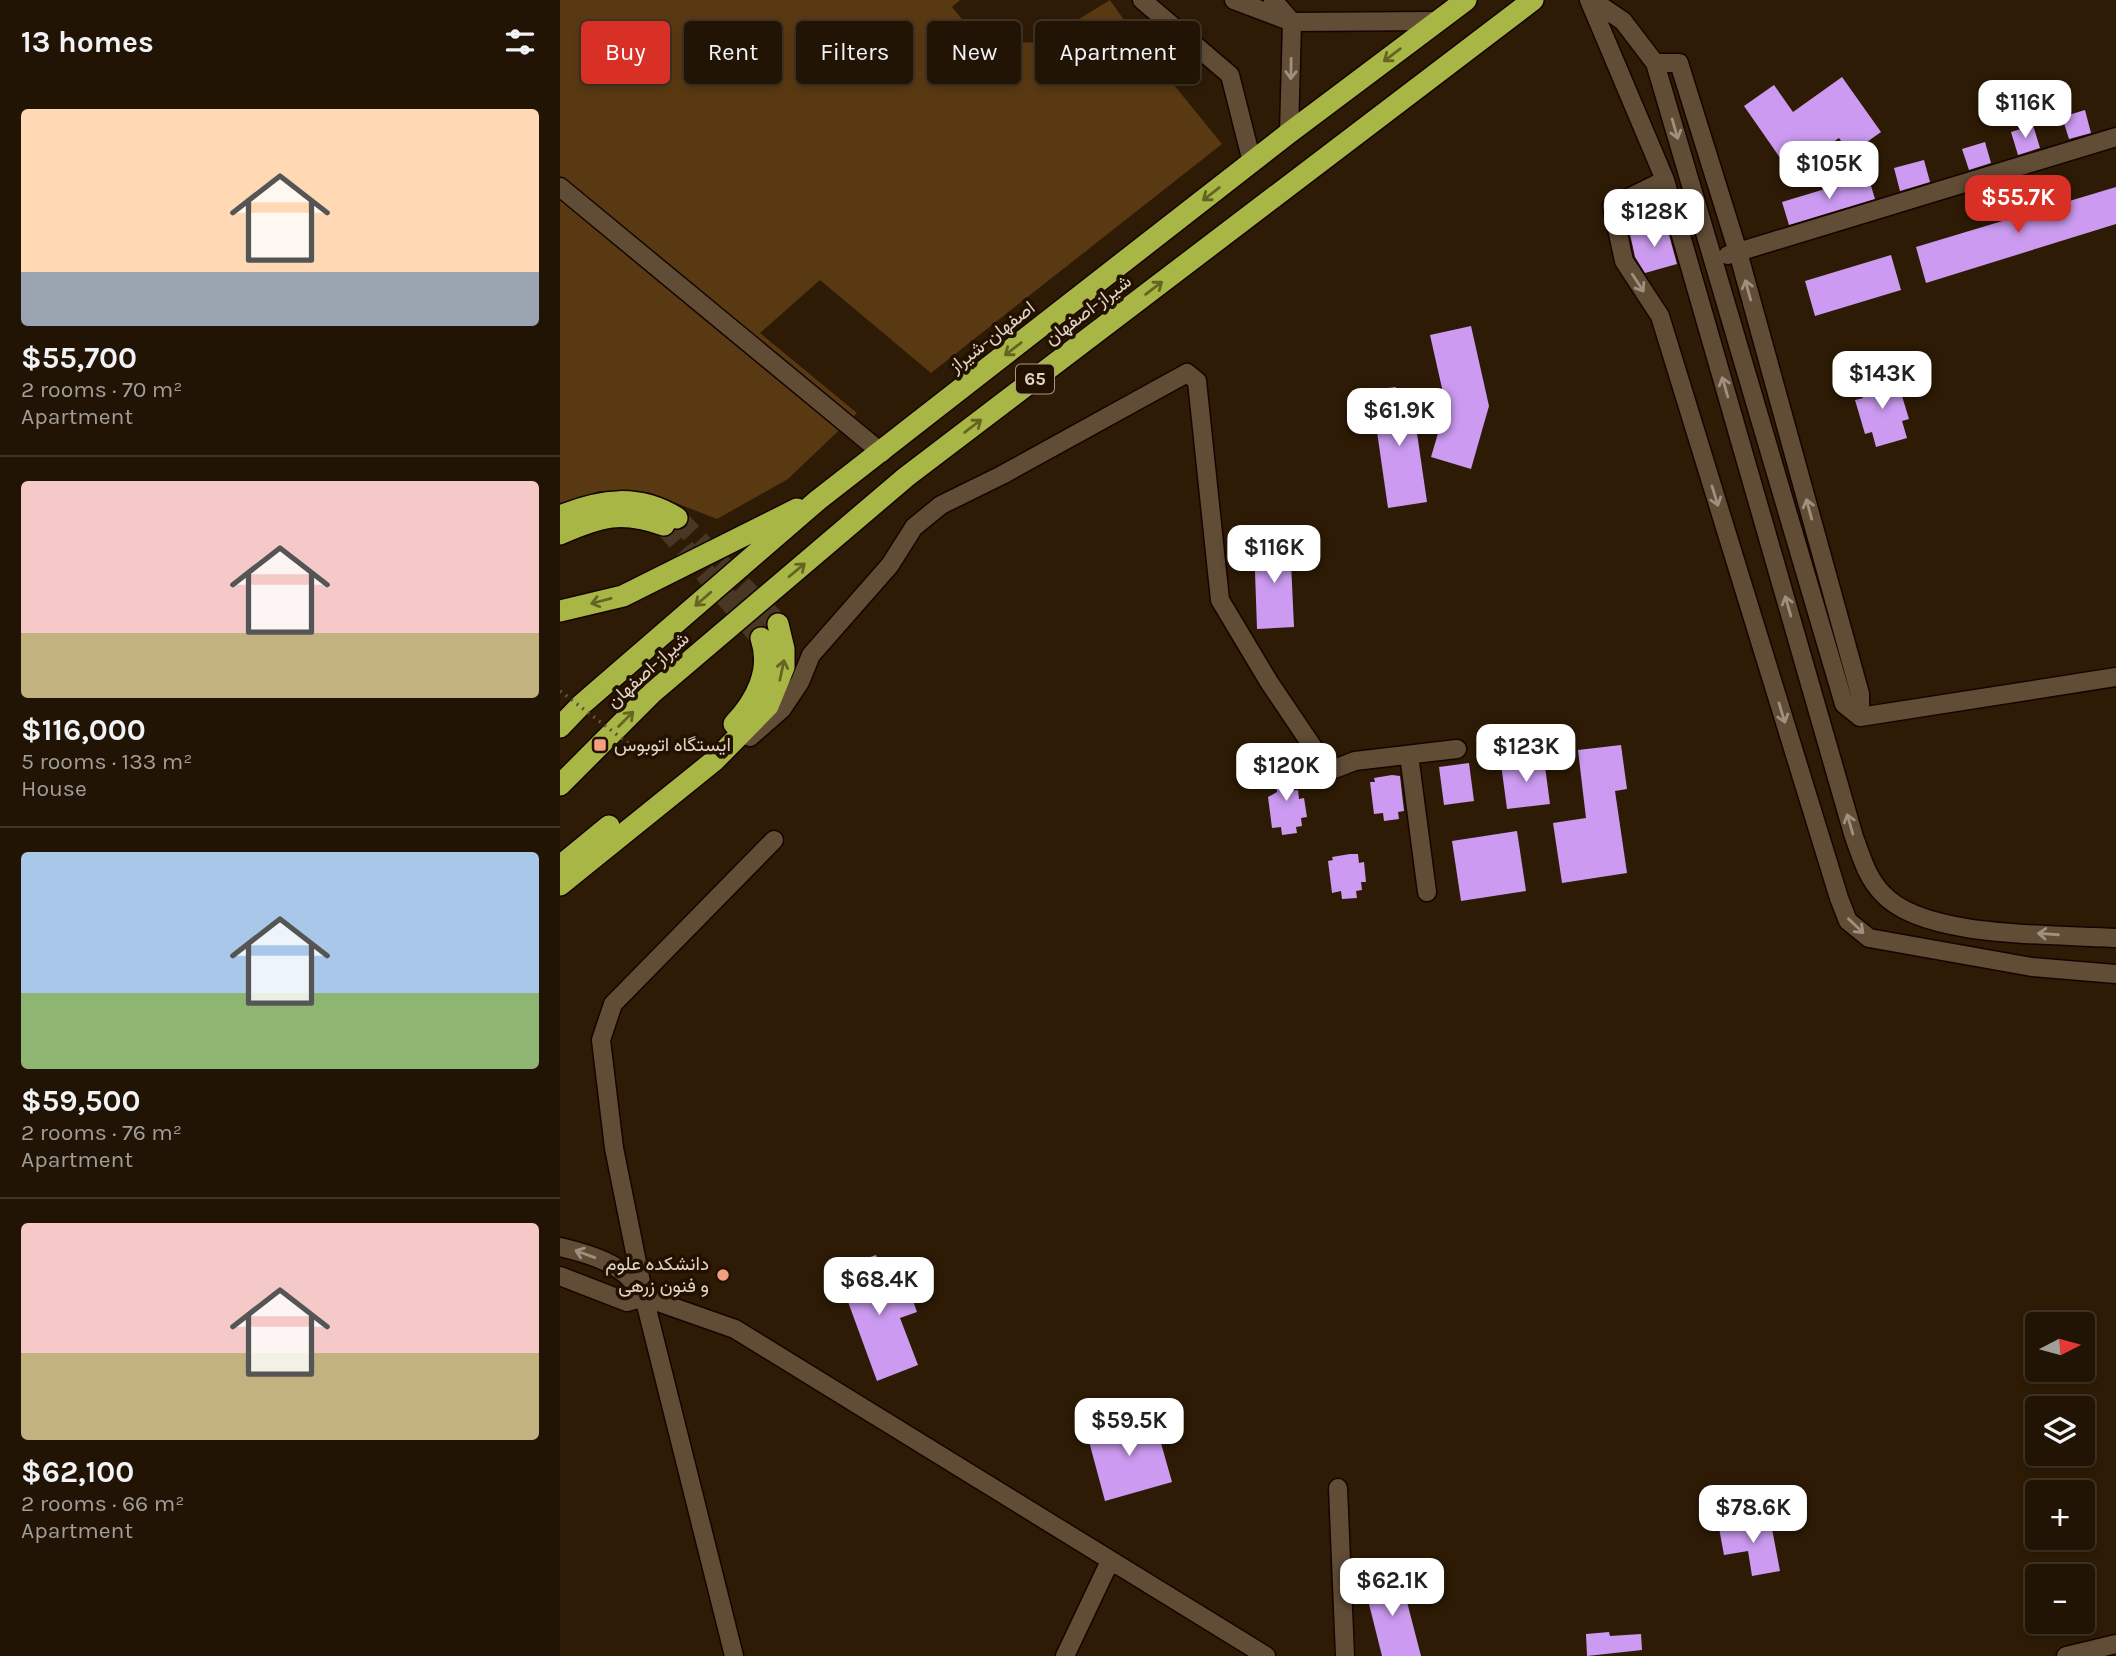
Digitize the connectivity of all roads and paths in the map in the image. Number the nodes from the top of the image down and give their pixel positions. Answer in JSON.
{"nodes":[{"id":1,"x":1142,"y":0,"type":"edge"},
{"id":2,"x":1234,"y":0,"type":"edge"},
{"id":3,"x":1273,"y":0,"type":"edge"},
{"id":4,"x":1466,"y":0,"type":"edge"},
{"id":5,"x":1532,"y":0,"type":"edge"},
{"id":6,"x":1590,"y":0,"type":"edge"},
{"id":7,"x":1435,"y":21,"type":"junction"},
{"id":8,"x":1292,"y":22,"type":"junction"},
{"id":9,"x":1656,"y":63,"type":"junction"},
{"id":10,"x":1289,"y":133,"type":"junction"},
{"id":11,"x":2116,"y":136,"type":"edge"},
{"id":12,"x":1252,"y":162,"type":"junction"},
{"id":13,"x":1665,"y":180,"type":"junction"},
{"id":14,"x":560,"y":187,"type":"edge"},
{"id":15,"x":1738,"y":252,"type":"junction"},
{"id":16,"x":1713,"y":260,"type":"junction"},
{"id":17,"x":882,"y":453,"type":"junction"},
{"id":18,"x":818,"y":500,"type":"junction"},
{"id":19,"x":560,"y":516,"type":"edge"},
{"id":20,"x":560,"y":534,"type":"edge"},
{"id":21,"x":560,"y":611,"type":"edge"},
{"id":22,"x":778,"y":624,"type":"tunnel mouth"},
{"id":23,"x":761,"y":638,"type":"tunnel mouth"},
{"id":24,"x":2116,"y":677,"type":"edge"},
{"id":25,"x":560,"y":691,"type":"edge"},
{"id":26,"x":1860,"y":717,"type":"junction"},
{"id":27,"x":560,"y":727,"type":"edge"},
{"id":28,"x":1457,"y":749,"type":"dead end"},
{"id":29,"x":637,"y":751,"type":"dead end"},
{"id":30,"x":1409,"y":755,"type":"junction"},
{"id":31,"x":560,"y":785,"type":"edge"},
{"id":32,"x":774,"y":840,"type":"dead end"},
{"id":33,"x":560,"y":866,"type":"edge"},
{"id":34,"x":560,"y":884,"type":"edge"},
{"id":35,"x":1427,"y":892,"type":"dead end"},
{"id":36,"x":560,"y":897,"type":"edge"},
{"id":37,"x":2116,"y":938,"type":"edge"},
{"id":38,"x":2116,"y":974,"type":"edge"},
{"id":39,"x":560,"y":1247,"type":"edge"},
{"id":40,"x":560,"y":1276,"type":"edge"},
{"id":41,"x":644,"y":1297,"type":"junction"},
{"id":42,"x":1338,"y":1488,"type":"dead end"},
{"id":43,"x":1110,"y":1561,"type":"junction"},
{"id":44,"x":2116,"y":1644,"type":"edge"},
{"id":45,"x":734,"y":1656,"type":"edge"},
{"id":46,"x":1065,"y":1656,"type":"edge"},
{"id":47,"x":1266,"y":1656,"type":"edge"},
{"id":48,"x":1345,"y":1656,"type":"edge"},
{"id":49,"x":2066,"y":1656,"type":"edge"}],
"edges":[{"from":1,"to":12,"type":"street"},
{"from":2,"to":8,"type":"street"},
{"from":3,"to":8,"type":"street"},
{"from":4,"to":7,"type":"highway","name":"اصفهان-شیراز","number":"65"},
{"from":31,"to":5,"type":"highway","name":"شیراز-اصفهان","number":"65","one_way":true},
{"from":6,"to":9,"type":"street"},
{"from":6,"to":13,"type":"street"},
{"from":7,"to":8,"type":"street"},
{"from":7,"to":10,"type":"highway","name":"اصفهان-شیراز","number":"65","one_way":true},
{"from":8,"to":10,"type":"street","one_way":true},
{"from":9,"to":15,"type":"street"},
{"from":9,"to":16,"type":"street","one_way":true},
{"from":10,"to":12,"type":"highway","name":"اصفهان-شیراز","number":"65"},
{"from":11,"to":15,"type":"street"},
{"from":12,"to":17,"type":"highway","name":"اصفهان-شیراز","number":"65","one_way":true},
{"from":37,"to":13,"type":"street","one_way":true},
{"from":13,"to":38,"type":"street","one_way":true},
{"from":14,"to":17,"type":"street"},
{"from":15,"to":16,"type":"street"},
{"from":26,"to":15,"type":"street","one_way":true},
{"from":16,"to":26,"type":"street"},
{"from":17,"to":18,"type":"highway","name":"اصفهان-شیراز","number":"65"},
{"from":18,"to":21,"type":"highway","one_way":true},
{"from":18,"to":27,"type":"highway","name":"اصفهان-شیراز","number":"65","one_way":true},
{"from":19,"to":20,"type":"highway"},
{"from":34,"to":22,"type":"highway","one_way":true},
{"from":23,"to":33,"type":"highway"},
{"from":24,"to":26,"type":"street"},
{"from":25,"to":29,"type":"path","bridge":true},
{"from":28,"to":30,"type":"street"},
{"from":30,"to":35,"type":"street"},
{"from":30,"to":36,"type":"street"},
{"from":32,"to":41,"type":"street"},
{"from":41,"to":39,"type":"street","one_way":true},
{"from":40,"to":41,"type":"street"},
{"from":41,"to":43,"type":"street"},
{"from":41,"to":45,"type":"street"},
{"from":42,"to":48,"type":"street"},
{"from":43,"to":46,"type":"street"},
{"from":43,"to":47,"type":"street"},
{"from":44,"to":49,"type":"street"}]}
